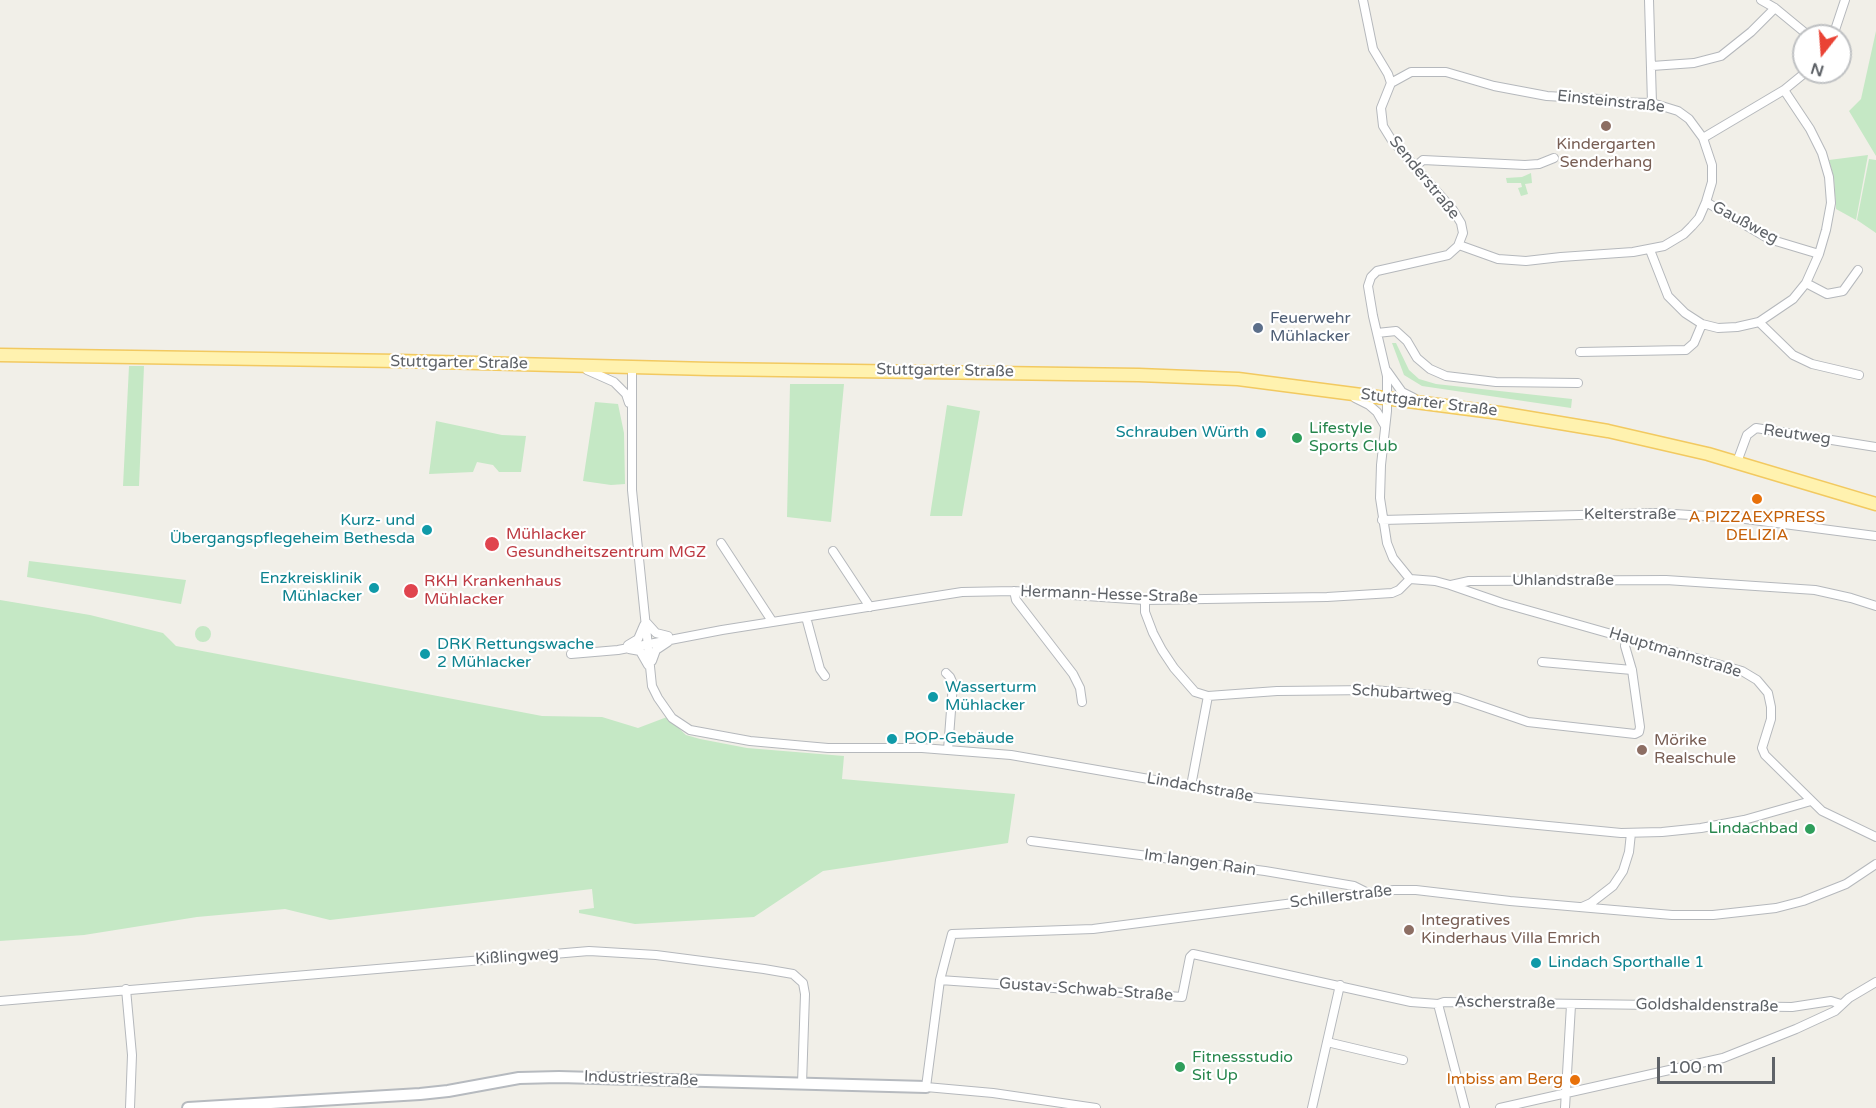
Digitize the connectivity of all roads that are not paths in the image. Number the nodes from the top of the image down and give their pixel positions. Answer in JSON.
{"nodes":[{"id":1,"x":1363,"y":0,"type":"edge"},
{"id":2,"x":1649,"y":0,"type":"edge"},
{"id":3,"x":1761,"y":0,"type":"edge"},
{"id":4,"x":1845,"y":0,"type":"edge"},
{"id":5,"x":1775,"y":8,"type":"junction"},
{"id":6,"x":1794,"y":24,"type":"edge"},
{"id":7,"x":1837,"y":24,"type":"edge"},
{"id":8,"x":1652,"y":66,"type":"junction"},
{"id":9,"x":1391,"y":83,"type":"junction"},
{"id":10,"x":1792,"y":83,"type":"edge"},
{"id":11,"x":1784,"y":90,"type":"junction"},
{"id":12,"x":1652,"y":103,"type":"junction"},
{"id":13,"x":1703,"y":138,"type":"junction"},
{"id":14,"x":1554,"y":158,"type":"dead end"},
{"id":15,"x":1416,"y":166,"type":"junction"},
{"id":16,"x":1706,"y":202,"type":"junction"},
{"id":17,"x":1459,"y":245,"type":"junction"},
{"id":18,"x":1650,"y":250,"type":"junction"},
{"id":19,"x":1819,"y":254,"type":"junction"},
{"id":20,"x":1858,"y":270,"type":"dead end"},
{"id":21,"x":1806,"y":283,"type":"junction"},
{"id":22,"x":1759,"y":322,"type":"junction"},
{"id":23,"x":1702,"y":324,"type":"junction"},
{"id":24,"x":1377,"y":333,"type":"junction"},
{"id":25,"x":1580,"y":352,"type":"dead end"},
{"id":26,"x":0,"y":355,"type":"edge"},
{"id":27,"x":563,"y":366,"type":"junction"},
{"id":28,"x":632,"y":368,"type":"junction"},
{"id":29,"x":1386,"y":370,"type":"junction"},
{"id":30,"x":1859,"y":375,"type":"dead end"},
{"id":31,"x":1578,"y":383,"type":"dead end"},
{"id":32,"x":1334,"y":391,"type":"junction"},
{"id":33,"x":1388,"y":398,"type":"junction"},
{"id":34,"x":1431,"y":404,"type":"junction"},
{"id":35,"x":632,"y":410,"type":"junction"},
{"id":36,"x":1385,"y":426,"type":"junction"},
{"id":37,"x":1876,"y":447,"type":"edge"},
{"id":38,"x":1737,"y":462,"type":"junction"},
{"id":39,"x":1876,"y":504,"type":"edge"},
{"id":40,"x":1383,"y":520,"type":"junction"},
{"id":41,"x":1876,"y":536,"type":"edge"},
{"id":42,"x":721,"y":543,"type":"dead end"},
{"id":43,"x":833,"y":551,"type":"dead end"},
{"id":44,"x":1410,"y":579,"type":"junction"},
{"id":45,"x":1450,"y":585,"type":"junction"},
{"id":46,"x":1014,"y":591,"type":"junction"},
{"id":47,"x":1145,"y":600,"type":"junction"},
{"id":48,"x":1876,"y":606,"type":"edge"},
{"id":49,"x":870,"y":607,"type":"junction"},
{"id":50,"x":806,"y":617,"type":"junction"},
{"id":51,"x":645,"y":620,"type":"junction"},
{"id":52,"x":772,"y":621,"type":"junction"},
{"id":53,"x":682,"y":637,"type":"junction"},
{"id":54,"x":1626,"y":638,"type":"junction"},
{"id":55,"x":648,"y":643,"type":"junction"},
{"id":56,"x":618,"y":650,"type":"junction"},
{"id":57,"x":571,"y":654,"type":"dead end"},
{"id":58,"x":1542,"y":662,"type":"dead end"},
{"id":59,"x":1632,"y":670,"type":"junction"},
{"id":60,"x":651,"y":672,"type":"junction"},
{"id":61,"x":946,"y":673,"type":"dead end"},
{"id":62,"x":825,"y":676,"type":"dead end"},
{"id":63,"x":1208,"y":696,"type":"junction"},
{"id":64,"x":1082,"y":702,"type":"dead end"},
{"id":65,"x":948,"y":750,"type":"junction"},
{"id":66,"x":1191,"y":786,"type":"junction"},
{"id":67,"x":1811,"y":801,"type":"junction"},
{"id":68,"x":1631,"y":833,"type":"junction"},
{"id":69,"x":1876,"y":837,"type":"edge"},
{"id":70,"x":1031,"y":841,"type":"dead end"},
{"id":71,"x":1876,"y":864,"type":"edge"},
{"id":72,"x":1366,"y":892,"type":"junction"},
{"id":73,"x":1582,"y":907,"type":"junction"},
{"id":74,"x":940,"y":980,"type":"junction"},
{"id":75,"x":1876,"y":982,"type":"edge"},
{"id":76,"x":1340,"y":985,"type":"junction"},
{"id":77,"x":126,"y":989,"type":"junction"},
{"id":78,"x":0,"y":1001,"type":"edge"},
{"id":79,"x":1438,"y":1004,"type":"junction"},
{"id":80,"x":1841,"y":1004,"type":"junction"},
{"id":81,"x":1571,"y":1005,"type":"junction"},
{"id":82,"x":1327,"y":1042,"type":"junction"},
{"id":83,"x":1403,"y":1059,"type":"dead end"},
{"id":84,"x":802,"y":1084,"type":"junction"},
{"id":85,"x":926,"y":1087,"type":"junction"},
{"id":86,"x":1565,"y":1094,"type":"junction"},
{"id":87,"x":130,"y":1108,"type":"edge"},
{"id":88,"x":188,"y":1108,"type":"edge"},
{"id":89,"x":1096,"y":1108,"type":"edge"},
{"id":90,"x":1312,"y":1108,"type":"edge"},
{"id":91,"x":1465,"y":1108,"type":"edge"},
{"id":92,"x":1500,"y":1108,"type":"edge"},
{"id":93,"x":1565,"y":1108,"type":"edge"}],
"edges":[{"from":1,"to":9,"type":"street"},
{"from":2,"to":8,"type":"street"},
{"from":3,"to":5,"type":"street"},
{"from":4,"to":7,"type":"street"},
{"from":5,"to":6,"type":"street"},
{"from":5,"to":8,"type":"street"},
{"from":8,"to":12,"type":"street"},
{"from":9,"to":12,"type":"street","name":"Einsteinstraße"},
{"from":9,"to":15,"type":"street","name":"Senderstraße"},
{"from":10,"to":11,"type":"street"},
{"from":11,"to":13,"type":"street"},
{"from":11,"to":19,"type":"street"},
{"from":12,"to":13,"type":"street","name":"Einsteinstraße"},
{"from":13,"to":16,"type":"street","name":"Einsteinstraße"},
{"from":14,"to":15,"type":"street"},
{"from":15,"to":17,"type":"street","name":"Senderstraße"},
{"from":16,"to":18,"type":"street","name":"Einsteinstraße"},
{"from":16,"to":19,"type":"street","name":"Gaußweg"},
{"from":17,"to":18,"type":"street","name":"Einsteinstraße"},
{"from":17,"to":24,"type":"street","name":"Senderstraße"},
{"from":18,"to":23,"type":"street"},
{"from":19,"to":21,"type":"street"},
{"from":20,"to":21,"type":"street"},
{"from":21,"to":22,"type":"street"},
{"from":22,"to":23,"type":"street"},
{"from":22,"to":30,"type":"street"},
{"from":23,"to":25,"type":"street"},
{"from":24,"to":29,"type":"street","name":"Senderstraße"},
{"from":24,"to":31,"type":"street"},
{"from":26,"to":27,"type":"main road","name":"Stuttgarter Straße"},
{"from":27,"to":28,"type":"main road","name":"Stuttgarter Straße"},
{"from":27,"to":35,"type":"street"},
{"from":28,"to":32,"type":"main road","name":"Stuttgarter Straße"},
{"from":28,"to":35,"type":"street"},
{"from":29,"to":33,"type":"street","name":"Senderstraße"},
{"from":29,"to":34,"type":"street","name":"Senderstraße"},
{"from":32,"to":33,"type":"main road","name":"Stuttgarter Straße"},
{"from":32,"to":36,"type":"street"},
{"from":33,"to":34,"type":"main road","name":"Stuttgarter Straße"},
{"from":33,"to":36,"type":"street"},
{"from":34,"to":38,"type":"main road","name":"Stuttgarter Straße"},
{"from":35,"to":51,"type":"street"},
{"from":36,"to":40,"type":"street"},
{"from":37,"to":38,"type":"street","name":"Reutweg"},
{"from":38,"to":39,"type":"main road","name":"Stuttgarter Straße"},
{"from":40,"to":41,"type":"street","name":"Kelterstraße"},
{"from":40,"to":44,"type":"street"},
{"from":42,"to":52,"type":"street"},
{"from":43,"to":49,"type":"street"},
{"from":44,"to":45,"type":"street","name":"Uhlandstraße"},
{"from":44,"to":47,"type":"street","name":"Hermann-Hesse-Straße"},
{"from":45,"to":48,"type":"street","name":"Uhlandstraße"},
{"from":45,"to":54,"type":"street","name":"Hauptmannstraße"},
{"from":46,"to":47,"type":"street","name":"Hermann-Hesse-Straße"},
{"from":46,"to":49,"type":"street","name":"Hermann-Hesse-Straße"},
{"from":46,"to":64,"type":"street"},
{"from":47,"to":63,"type":"street"},
{"from":49,"to":50,"type":"street","name":"Hermann-Hesse-Straße"},
{"from":50,"to":52,"type":"street","name":"Hermann-Hesse-Straße"},
{"from":50,"to":62,"type":"street"},
{"from":51,"to":53,"type":"street","name":"Hermann-Hesse-Straße"},
{"from":51,"to":55,"type":"street"},
{"from":51,"to":56,"type":"street"},
{"from":52,"to":53,"type":"street","name":"Hermann-Hesse-Straße"},
{"from":53,"to":55,"type":"street","name":"Hermann-Hesse-Straße"},
{"from":53,"to":60,"type":"street"},
{"from":54,"to":59,"type":"street","name":"Schubartweg"},
{"from":54,"to":67,"type":"street","name":"Hauptmannstraße"},
{"from":55,"to":56,"type":"street","name":"Hermann-Hesse-Straße"},
{"from":55,"to":60,"type":"street","name":"Lindachstraße"},
{"from":56,"to":57,"type":"street","name":"Hermann-Hesse-Straße"},
{"from":56,"to":60,"type":"street"},
{"from":58,"to":59,"type":"street"},
{"from":59,"to":63,"type":"street","name":"Schubartweg"},
{"from":60,"to":65,"type":"street","name":"Lindachstraße"},
{"from":61,"to":65,"type":"street"},
{"from":63,"to":66,"type":"street"},
{"from":65,"to":66,"type":"street","name":"Lindachstraße"},
{"from":66,"to":68,"type":"street","name":"Lindachstraße"},
{"from":67,"to":68,"type":"street","name":"Lindachstraße"},
{"from":67,"to":69,"type":"street","name":"Hauptmannstraße"},
{"from":68,"to":73,"type":"street"},
{"from":70,"to":72,"type":"street","name":"Im langen Rain"},
{"from":71,"to":73,"type":"street","name":"Schillerstraße"},
{"from":72,"to":73,"type":"street","name":"Schillerstraße"},
{"from":72,"to":74,"type":"street","name":"Schillerstraße"},
{"from":74,"to":76,"type":"street","name":"Gustav-Schwab-Straße"},
{"from":74,"to":85,"type":"street","name":"Schillerstraße"},
{"from":75,"to":80,"type":"street"},
{"from":76,"to":79,"type":"street","name":"Ascherstraße"},
{"from":76,"to":82,"type":"street"},
{"from":77,"to":78,"type":"street","name":"Kißlingweg"},
{"from":77,"to":84,"type":"street","name":"Kißlingweg"},
{"from":77,"to":87,"type":"street"},
{"from":79,"to":81,"type":"street","name":"Ascherstraße"},
{"from":79,"to":91,"type":"street"},
{"from":80,"to":81,"type":"street","name":"Goldshaldenstraße"},
{"from":80,"to":86,"type":"street"},
{"from":81,"to":86,"type":"street"},
{"from":82,"to":83,"type":"street"},
{"from":82,"to":90,"type":"street"},
{"from":84,"to":85,"type":"street","name":"Industriestraße"},
{"from":84,"to":88,"type":"street","name":"Industriestraße"},
{"from":85,"to":89,"type":"street","name":"Industriestraße"},
{"from":86,"to":92,"type":"street"},
{"from":86,"to":93,"type":"street"}]}
